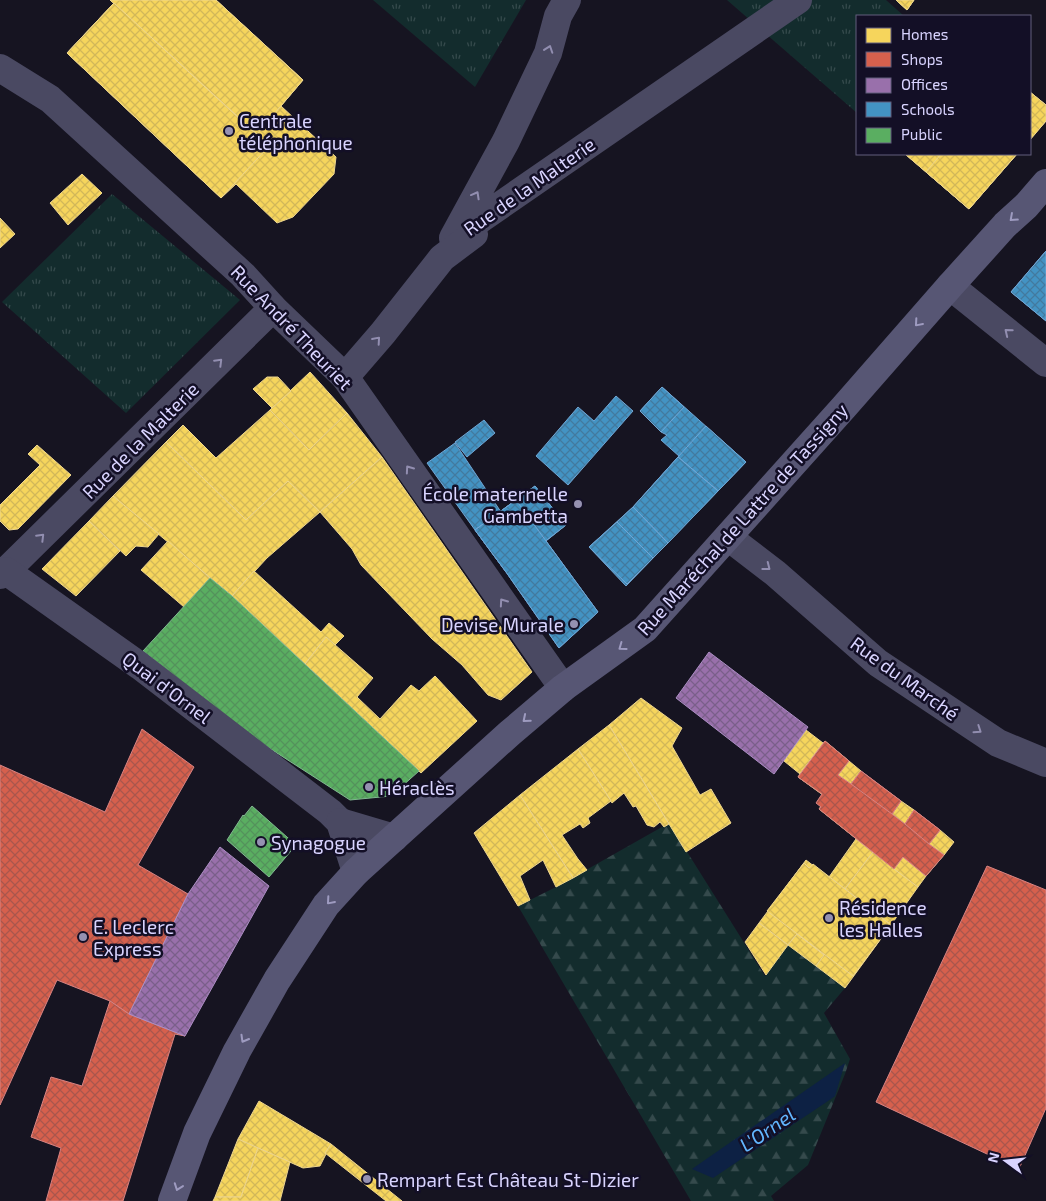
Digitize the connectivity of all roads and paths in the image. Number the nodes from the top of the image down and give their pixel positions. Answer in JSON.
{"nodes":[{"id":1,"x":567,"y":0,"type":"edge"},
{"id":2,"x":799,"y":0,"type":"edge"},
{"id":3,"x":0,"y":68,"type":"edge"},
{"id":4,"x":1046,"y":183,"type":"edge"},
{"id":5,"x":950,"y":286,"type":"junction"},
{"id":6,"x":274,"y":308,"type":"junction"},
{"id":7,"x":1046,"y":363,"type":"edge"},
{"id":8,"x":345,"y":377,"type":"junction"},
{"id":9,"x":728,"y":537,"type":"junction"},
{"id":10,"x":3,"y":573,"type":"edge"},
{"id":11,"x":557,"y":679,"type":"junction"},
{"id":12,"x":1046,"y":763,"type":"edge"},
{"id":13,"x":335,"y":817,"type":"junction"},
{"id":14,"x":394,"y":838,"type":"junction"},
{"id":15,"x":356,"y":872,"type":"junction"},
{"id":16,"x":172,"y":1201,"type":"edge"}],
"edges":[{"from":2,"to":1,"type":"street","name":"Rue de la Malterie","one_way":true},
{"from":8,"to":2,"type":"street","name":"Rue de la Malterie","one_way":true},
{"from":3,"to":6,"type":"street","name":"Rue André Theuriet"},
{"from":4,"to":5,"type":"main road","name":"Rue Maréchal de Lattre de Tassigny","one_way":true},
{"from":7,"to":5,"type":"street","one_way":true},
{"from":5,"to":9,"type":"main road","name":"Rue Maréchal de Lattre de Tassigny","one_way":true},
{"from":6,"to":8,"type":"street","name":"Rue André Theuriet"},
{"from":10,"to":6,"type":"street","name":"Rue de la Malterie","one_way":true},
{"from":11,"to":8,"type":"street","name":"Rue André Theuriet","one_way":true},
{"from":9,"to":11,"type":"main road","name":"Rue Maréchal de Lattre de Tassigny","one_way":true},
{"from":9,"to":12,"type":"street","name":"Rue du Marché","one_way":true},
{"from":10,"to":13,"type":"street","name":"Quai d'Ornel"},
{"from":11,"to":14,"type":"main road","name":"Rue Maréchal de Lattre de Tassigny","one_way":true},
{"from":13,"to":14,"type":"street"},
{"from":13,"to":15,"type":"street"},
{"from":14,"to":15,"type":"main road","name":"Rue Maréchal de Lattre de Tassigny"},
{"from":15,"to":16,"type":"main road","name":"Rue Maréchal de Lattre de Tassigny","one_way":true}]}
